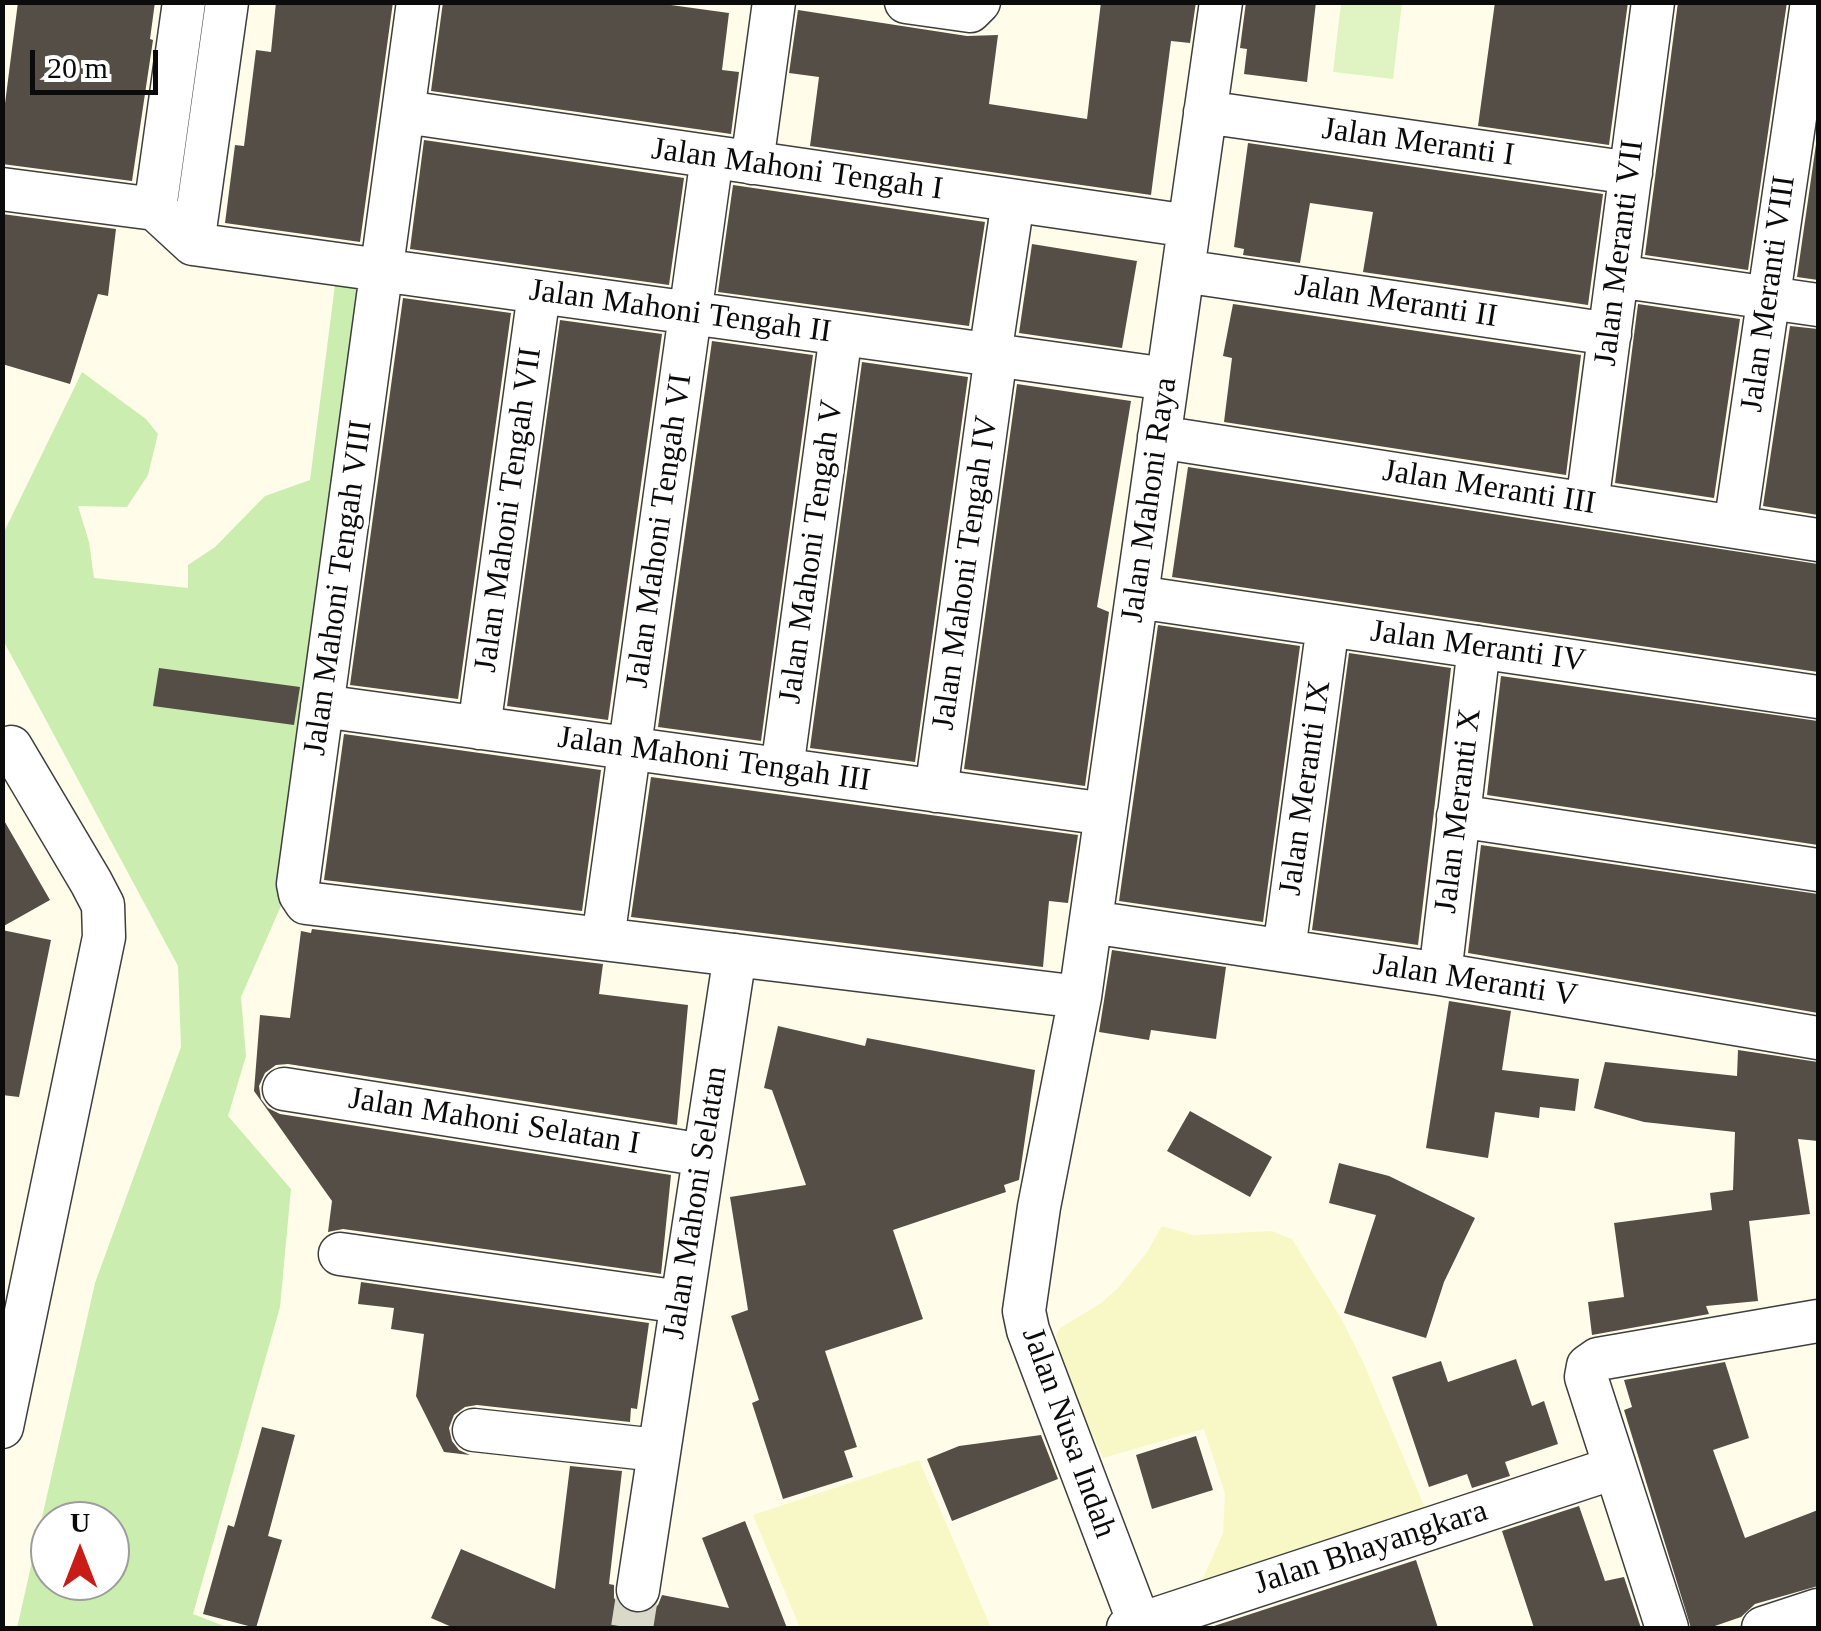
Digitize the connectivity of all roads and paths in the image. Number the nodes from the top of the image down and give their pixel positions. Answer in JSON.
{"nodes":[{"id":1,"x":184,"y":2,"type":"edge"},
{"id":2,"x":227,"y":2,"type":"edge"},
{"id":3,"x":418,"y":2,"type":"edge"},
{"id":4,"x":774,"y":2,"type":"edge"},
{"id":5,"x":906,"y":2,"type":"edge"},
{"id":6,"x":1221,"y":2,"type":"edge"},
{"id":7,"x":1652,"y":2,"type":"edge"},
{"id":8,"x":1812,"y":2,"type":"edge"},
{"id":9,"x":974,"y":6,"type":"edge"},
{"id":10,"x":405,"y":112,"type":"junction"},
{"id":11,"x":1205,"y":112,"type":"junction"},
{"id":12,"x":732,"y":160,"type":"junction"},
{"id":13,"x":1630,"y":173,"type":"junction"},
{"id":14,"x":2,"y":189,"type":"edge"},
{"id":15,"x":1014,"y":201,"type":"junction"},
{"id":16,"x":154,"y":209,"type":"junction"},
{"id":17,"x":1189,"y":226,"type":"junction"},
{"id":18,"x":193,"y":244,"type":"junction"},
{"id":19,"x":1182,"y":271,"type":"junction"},
{"id":20,"x":383,"y":272,"type":"junction"},
{"id":21,"x":1617,"y":276,"type":"junction"},
{"id":22,"x":540,"y":293,"type":"junction"},
{"id":23,"x":1769,"y":298,"type":"junction"},
{"id":24,"x":1818,"y":305,"type":"edge"},
{"id":25,"x":690,"y":314,"type":"junction"},
{"id":26,"x":841,"y":334,"type":"junction"},
{"id":27,"x":1610,"y":334,"type":"junction"},
{"id":28,"x":993,"y":355,"type":"junction"},
{"id":29,"x":1167,"y":379,"type":"junction"},
{"id":30,"x":1160,"y":437,"type":"junction"},
{"id":31,"x":1587,"y":504,"type":"junction"},
{"id":32,"x":1734,"y":527,"type":"junction"},
{"id":33,"x":1818,"y":540,"type":"edge"},
{"id":34,"x":1137,"y":597,"type":"junction"},
{"id":35,"x":1328,"y":625,"type":"junction"},
{"id":36,"x":1479,"y":647,"type":"junction"},
{"id":37,"x":1818,"y":696,"type":"edge"},
{"id":38,"x":322,"y":706,"type":"junction"},
{"id":39,"x":479,"y":728,"type":"junction"},
{"id":40,"x":5,"y":743,"type":"edge"},
{"id":41,"x":629,"y":748,"type":"junction"},
{"id":42,"x":782,"y":769,"type":"junction"},
{"id":43,"x":936,"y":791,"type":"junction"},
{"id":44,"x":1106,"y":814,"type":"junction"},
{"id":45,"x":1458,"y":816,"type":"junction"},
{"id":46,"x":1818,"y":870,"type":"edge"},
{"id":47,"x":1111,"y":924,"type":"junction"},
{"id":48,"x":602,"y":939,"type":"junction"},
{"id":49,"x":1284,"y":950,"type":"junction"},
{"id":50,"x":735,"y":955,"type":"junction"},
{"id":51,"x":1440,"y":974,"type":"junction"},
{"id":52,"x":1080,"y":998,"type":"junction"},
{"id":53,"x":1818,"y":1037,"type":"edge"},
{"id":54,"x":284,"y":1089,"type":"dead end"},
{"id":55,"x":704,"y":1155,"type":"junction"},
{"id":56,"x":340,"y":1254,"type":"dead end"},
{"id":57,"x":680,"y":1302,"type":"junction"},
{"id":58,"x":1818,"y":1320,"type":"edge"},
{"id":59,"x":2,"y":1427,"type":"edge"},
{"id":60,"x":474,"y":1430,"type":"dead end"},
{"id":61,"x":658,"y":1450,"type":"junction"},
{"id":62,"x":1614,"y":1468,"type":"junction"},
{"id":63,"x":638,"y":1590,"type":"tunnel mouth"},
{"id":64,"x":1818,"y":1610,"type":"edge"},
{"id":65,"x":1136,"y":1627,"type":"edge"},
{"id":66,"x":1667,"y":1628,"type":"edge"},
{"id":67,"x":1764,"y":1628,"type":"edge"}],
"edges":[{"from":1,"to":16,"type":"street"},
{"from":2,"to":18,"type":"street"},
{"from":3,"to":10,"type":"street","name":"Jalan Mahoni Tengah VIII"},
{"from":4,"to":12,"type":"street","name":"Jalan Mahoni Tengah VI"},
{"from":5,"to":9,"type":"street"},
{"from":6,"to":11,"type":"street","name":"Jalan Mahoni Raya"},
{"from":7,"to":13,"type":"street","name":"Jalan Meranti VII"},
{"from":8,"to":23,"type":"street","name":"Jalan Meranti VIII"},
{"from":10,"to":12,"type":"street","name":"Jalan Mahoni Tengah I"},
{"from":10,"to":20,"type":"street","name":"Jalan Mahoni Tengah VIII"},
{"from":11,"to":13,"type":"street","name":"Jalan Meranti I"},
{"from":11,"to":17,"type":"street","name":"Jalan Mahoni Raya"},
{"from":12,"to":15,"type":"street","name":"Jalan Mahoni Tengah I"},
{"from":12,"to":25,"type":"street","name":"Jalan Mahoni Tengah VI"},
{"from":13,"to":21,"type":"street","name":"Jalan Meranti VII"},
{"from":14,"to":16,"type":"street"},
{"from":15,"to":17,"type":"street","name":"Jalan Mahoni Tengah I"},
{"from":15,"to":28,"type":"street","name":"Jalan Mahoni Tengah IV"},
{"from":16,"to":18,"type":"street"},
{"from":17,"to":19,"type":"street","name":"Jalan Mahoni Raya"},
{"from":18,"to":20,"type":"street","name":"Jalan Mahoni Tengah II"},
{"from":19,"to":27,"type":"street","name":"Jalan Meranti II"},
{"from":19,"to":29,"type":"street","name":"Jalan Mahoni Raya"},
{"from":20,"to":22,"type":"street","name":"Jalan Mahoni Tengah II"},
{"from":20,"to":38,"type":"street","name":"Jalan Mahoni Tengah VIII"},
{"from":21,"to":23,"type":"street"},
{"from":21,"to":27,"type":"street","name":"Jalan Meranti VII"},
{"from":22,"to":25,"type":"street","name":"Jalan Mahoni Tengah II"},
{"from":22,"to":39,"type":"street","name":"Jalan Mahoni Tengah VII"},
{"from":23,"to":24,"type":"street"},
{"from":23,"to":32,"type":"street","name":"Jalan Meranti VIII"},
{"from":25,"to":26,"type":"street","name":"Jalan Mahoni Tengah II"},
{"from":25,"to":41,"type":"street","name":"Jalan Mahoni Tengah VI"},
{"from":26,"to":28,"type":"street","name":"Jalan Mahoni Tengah II"},
{"from":26,"to":42,"type":"street","name":"Jalan Mahoni Tengah V"},
{"from":27,"to":31,"type":"street","name":"Jalan Meranti VII"},
{"from":28,"to":29,"type":"street","name":"Jalan Mahoni Tengah II"},
{"from":28,"to":43,"type":"street","name":"Jalan Mahoni Tengah IV"},
{"from":29,"to":30,"type":"street","name":"Jalan Mahoni Raya"},
{"from":30,"to":31,"type":"street","name":"Jalan Meranti III"},
{"from":30,"to":34,"type":"street","name":"Jalan Mahoni Raya"},
{"from":31,"to":32,"type":"street","name":"Jalan Meranti III"},
{"from":32,"to":33,"type":"street","name":"Jalan Meranti III"},
{"from":34,"to":35,"type":"street","name":"Jalan Meranti IV"},
{"from":34,"to":44,"type":"street","name":"Jalan Mahoni Raya"},
{"from":35,"to":36,"type":"street","name":"Jalan Meranti IV"},
{"from":35,"to":49,"type":"street","name":"Jalan Meranti IX"},
{"from":36,"to":37,"type":"street","name":"Jalan Meranti IV"},
{"from":36,"to":45,"type":"street","name":"Jalan Meranti X"},
{"from":38,"to":39,"type":"street","name":"Jalan Mahoni Tengah III"},
{"from":38,"to":48,"type":"street","name":"Jalan Mahoni Tengah VIII"},
{"from":39,"to":41,"type":"street","name":"Jalan Mahoni Tengah III"},
{"from":40,"to":59,"type":"street"},
{"from":41,"to":42,"type":"street","name":"Jalan Mahoni Tengah III"},
{"from":41,"to":48,"type":"street","name":"Jalan Mahoni Tengah VI"},
{"from":42,"to":43,"type":"street","name":"Jalan Mahoni Tengah III"},
{"from":43,"to":44,"type":"street","name":"Jalan Mahoni Tengah III"},
{"from":44,"to":47,"type":"street","name":"Jalan Mahoni Raya"},
{"from":45,"to":46,"type":"street"},
{"from":45,"to":51,"type":"street","name":"Jalan Meranti X"},
{"from":47,"to":49,"type":"street","name":"Jalan Meranti V"},
{"from":47,"to":52,"type":"street","name":"Jalan Mahoni Raya"},
{"from":48,"to":50,"type":"street"},
{"from":49,"to":51,"type":"street","name":"Jalan Meranti V"},
{"from":50,"to":52,"type":"street"},
{"from":50,"to":55,"type":"street","name":"Jalan Mahoni Selatan"},
{"from":51,"to":53,"type":"street","name":"Jalan Meranti V"},
{"from":52,"to":65,"type":"street","name":"Jalan Nusa Indah"},
{"from":54,"to":55,"type":"street","name":"Jalan Mahoni Selatan I"},
{"from":55,"to":57,"type":"street","name":"Jalan Mahoni Selatan"},
{"from":56,"to":57,"type":"street"},
{"from":57,"to":61,"type":"street","name":"Jalan Mahoni Selatan"},
{"from":58,"to":62,"type":"street"},
{"from":60,"to":61,"type":"street"},
{"from":61,"to":63,"type":"street","name":"Jalan Mahoni Selatan"},
{"from":62,"to":65,"type":"street","name":"Jalan Bhayangkara"},
{"from":62,"to":66,"type":"street"},
{"from":64,"to":67,"type":"street"}]}
